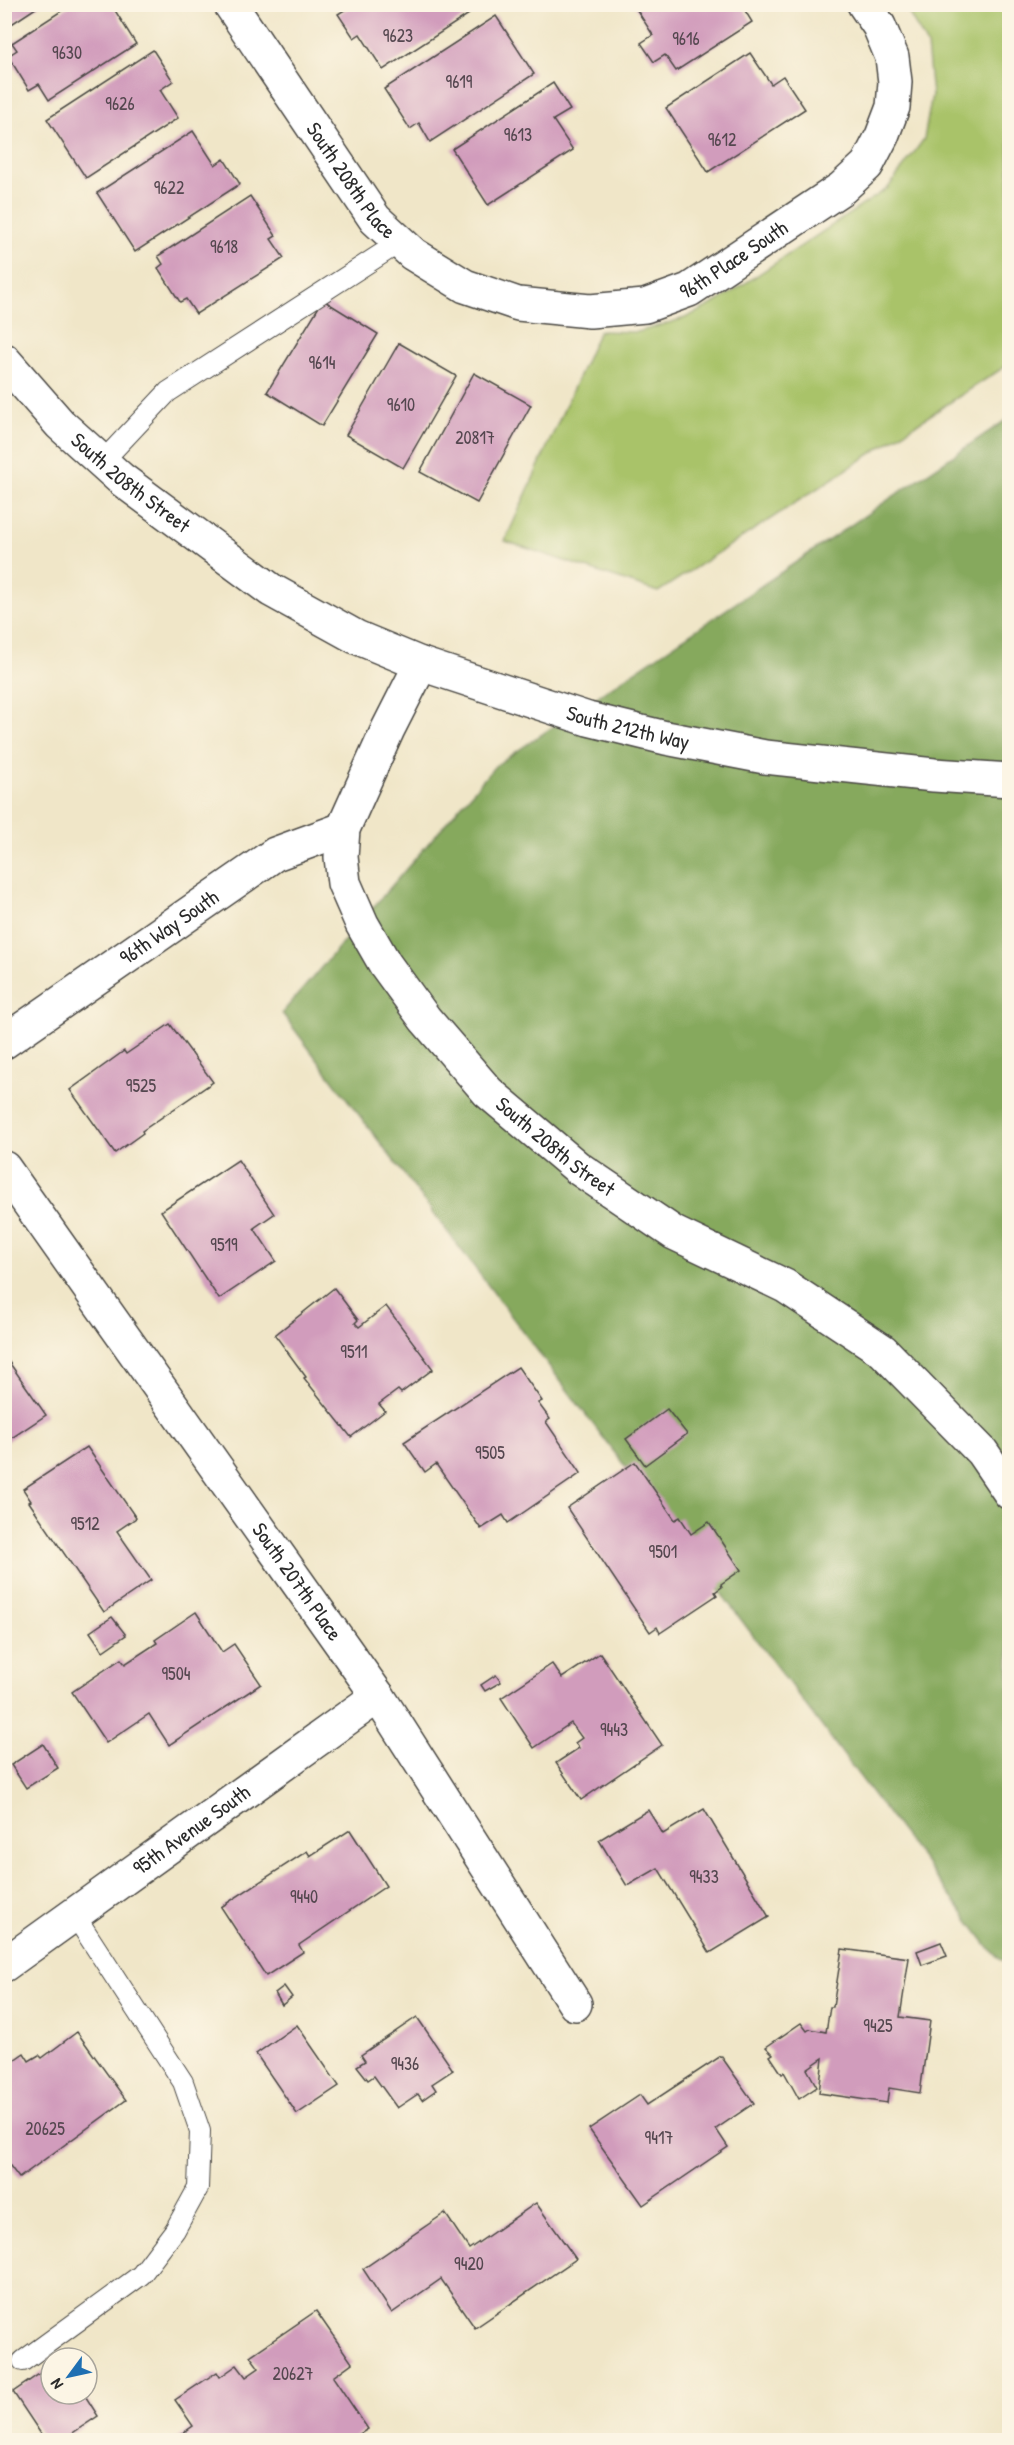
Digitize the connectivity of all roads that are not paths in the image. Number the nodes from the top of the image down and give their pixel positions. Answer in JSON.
{"nodes":[{"id":1,"x":230,"y":4,"type":"edge"},
{"id":2,"x":864,"y":4,"type":"edge"},
{"id":3,"x":400,"y":242,"type":"junction"},
{"id":4,"x":518,"y":304,"type":"joint"},
{"id":5,"x":4,"y":360,"type":"edge"},
{"id":6,"x":102,"y":462,"type":"junction"},
{"id":7,"x":271,"y":590,"type":"joint"},
{"id":8,"x":421,"y":664,"type":"junction"},
{"id":9,"x":1010,"y":780,"type":"edge"},
{"id":10,"x":343,"y":829,"type":"junction"},
{"id":11,"x":4,"y":1042,"type":"edge"},
{"id":12,"x":4,"y":1168,"type":"edge"},
{"id":13,"x":1010,"y":1493,"type":"edge"},
{"id":14,"x":378,"y":1696,"type":"junction"},
{"id":15,"x":74,"y":1914,"type":"junction"},
{"id":16,"x":4,"y":1965,"type":"edge"},
{"id":17,"x":575,"y":2004,"type":"dead end"},
{"id":18,"x":23,"y":2361,"type":"dead end"}],
"edges":[{"from":1,"to":3,"type":"street","name":"South 208th Place"},
{"from":2,"to":4,"type":"street","name":"96th Place South"},
{"from":3,"to":4,"type":"street","name":"South 208th Place"},
{"from":3,"to":6,"type":"lane"},
{"from":5,"to":6,"type":"street","name":"South 208th Street"},
{"from":6,"to":7,"type":"street","name":"South 208th Street"},
{"from":7,"to":8,"type":"street","name":"South 212th Way"},
{"from":8,"to":9,"type":"street","name":"South 212th Way"},
{"from":8,"to":10,"type":"street","name":"South 208th Street"},
{"from":10,"to":11,"type":"street","name":"96th Way South"},
{"from":10,"to":13,"type":"street","name":"South 208th Street"},
{"from":12,"to":14,"type":"street","name":"South 207th Place"},
{"from":14,"to":15,"type":"street","name":"95th Avenue South"},
{"from":14,"to":17,"type":"street","name":"South 207th Place"},
{"from":15,"to":16,"type":"street","name":"95th Avenue South"},
{"from":15,"to":18,"type":"lane"}]}
